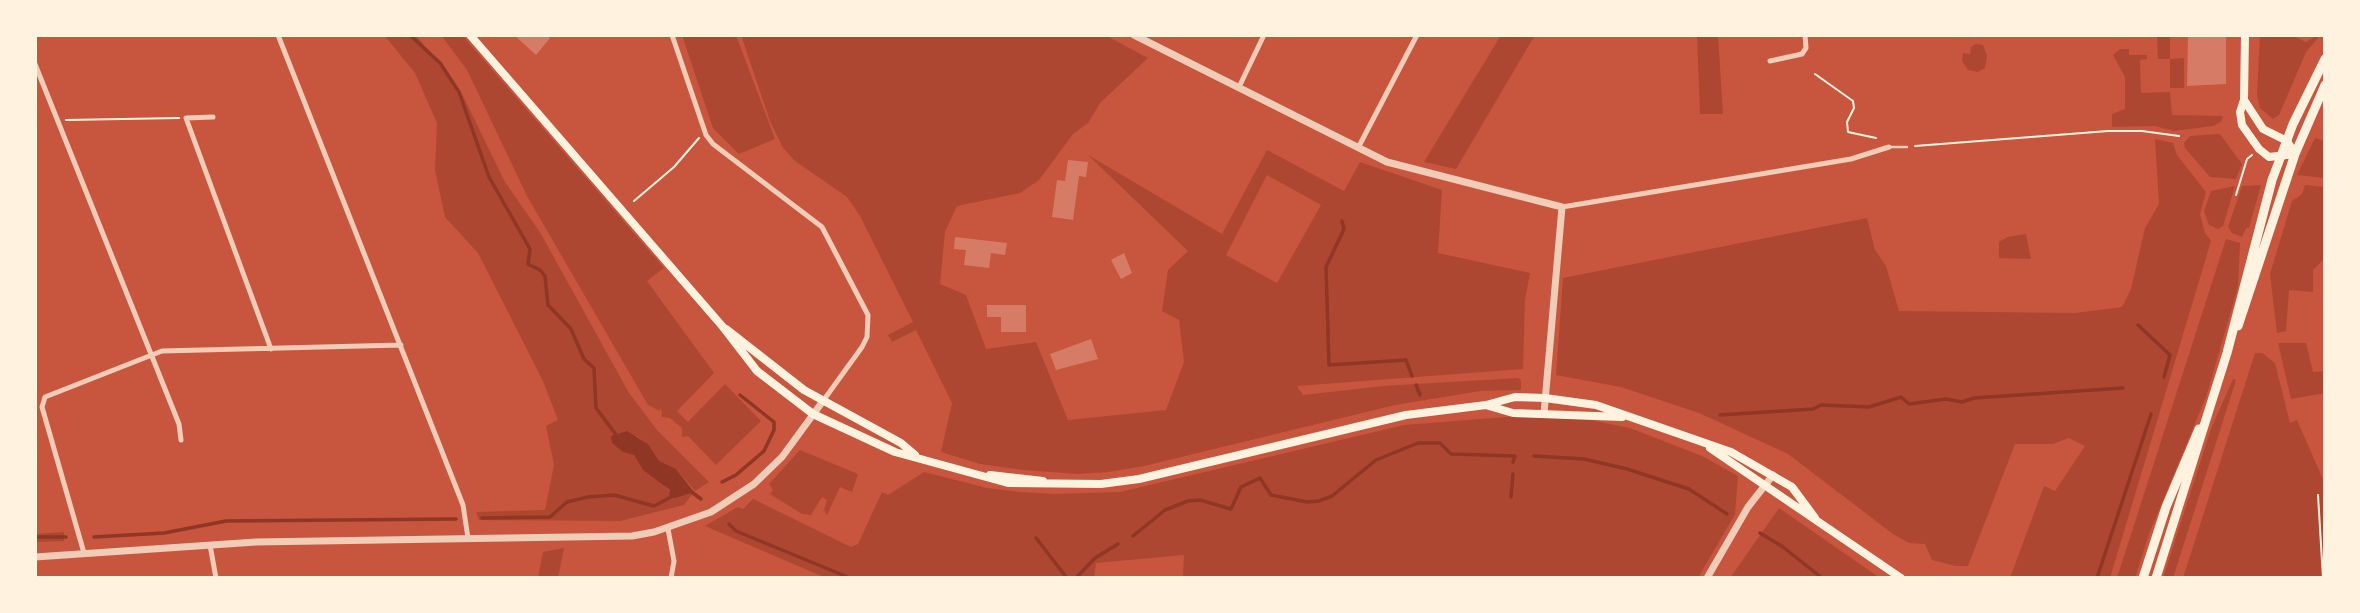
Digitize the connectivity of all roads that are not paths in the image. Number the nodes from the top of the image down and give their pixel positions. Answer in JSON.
{"nodes":[{"id":1,"x":278,"y":35,"type":"edge"},
{"id":2,"x":470,"y":35,"type":"edge"},
{"id":3,"x":672,"y":35,"type":"edge"},
{"id":4,"x":1134,"y":35,"type":"edge"},
{"id":5,"x":1264,"y":35,"type":"edge"},
{"id":6,"x":1417,"y":35,"type":"edge"},
{"id":7,"x":1805,"y":35,"type":"edge"},
{"id":8,"x":2245,"y":35,"type":"edge"},
{"id":9,"x":2325,"y":59,"type":"edge"},
{"id":10,"x":1770,"y":61,"type":"dead end"},
{"id":11,"x":35,"y":64,"type":"edge"},
{"id":12,"x":2325,"y":85,"type":"edge"},
{"id":13,"x":1239,"y":87,"type":"junction"},
{"id":14,"x":2244,"y":100,"type":"junction"},
{"id":15,"x":213,"y":117,"type":"dead end"},
{"id":16,"x":2287,"y":141,"type":"junction"},
{"id":17,"x":1889,"y":146,"type":"joint"},
{"id":18,"x":1907,"y":146,"type":"road end"},
{"id":19,"x":1358,"y":148,"type":"junction"},
{"id":20,"x":2295,"y":154,"type":"junction"},
{"id":21,"x":2281,"y":157,"type":"junction"},
{"id":22,"x":1562,"y":207,"type":"junction"},
{"id":23,"x":723,"y":327,"type":"junction"},
{"id":24,"x":401,"y":345,"type":"junction"},
{"id":25,"x":271,"y":349,"type":"junction"},
{"id":26,"x":2227,"y":353,"type":"junction"},
{"id":27,"x":151,"y":354,"type":"junction"},
{"id":28,"x":1545,"y":398,"type":"junction"},
{"id":29,"x":823,"y":401,"type":"junction"},
{"id":30,"x":1486,"y":405,"type":"junction"},
{"id":31,"x":2210,"y":405,"type":"junction"},
{"id":32,"x":1544,"y":413,"type":"junction"},
{"id":33,"x":813,"y":414,"type":"junction"},
{"id":34,"x":1635,"y":417,"type":"junction"},
{"id":35,"x":181,"y":440,"type":"dead end"},
{"id":36,"x":1703,"y":443,"type":"junction"},
{"id":37,"x":916,"y":456,"type":"junction"},
{"id":38,"x":1773,"y":475,"type":"junction"},
{"id":39,"x":1764,"y":486,"type":"junction"},
{"id":40,"x":1815,"y":518,"type":"junction"},
{"id":41,"x":668,"y":529,"type":"junction"},
{"id":42,"x":468,"y":538,"type":"junction"},
{"id":43,"x":209,"y":545,"type":"junction"},
{"id":44,"x":84,"y":553,"type":"junction"},
{"id":45,"x":35,"y":557,"type":"edge"},
{"id":46,"x":216,"y":578,"type":"edge"},
{"id":47,"x":671,"y":578,"type":"edge"},
{"id":48,"x":1707,"y":578,"type":"edge"},
{"id":49,"x":1901,"y":578,"type":"edge"},
{"id":50,"x":2143,"y":578,"type":"edge"},
{"id":51,"x":2157,"y":578,"type":"edge"}],
"edges":[{"from":1,"to":24,"type":"street"},
{"from":2,"to":23,"type":"main road"},
{"from":3,"to":29,"type":"street"},
{"from":4,"to":13,"type":"street"},
{"from":5,"to":13,"type":"street"},
{"from":6,"to":19,"type":"street"},
{"from":7,"to":10,"type":"street"},
{"from":8,"to":14,"type":"main road"},
{"from":9,"to":16,"type":"main road"},
{"from":11,"to":27,"type":"street"},
{"from":12,"to":20,"type":"main road"},
{"from":13,"to":19,"type":"street"},
{"from":14,"to":16,"type":"main road"},
{"from":14,"to":21,"type":"main road"},
{"from":15,"to":25,"type":"street"},
{"from":16,"to":20,"type":"main road"},
{"from":16,"to":21,"type":"main road"},
{"from":17,"to":18,"type":"lane"},
{"from":17,"to":22,"type":"street"},
{"from":19,"to":22,"type":"street"},
{"from":20,"to":21,"type":"main road"},
{"from":20,"to":26,"type":"main road"},
{"from":21,"to":26,"type":"main road"},
{"from":22,"to":28,"type":"street"},
{"from":23,"to":29,"type":"main road"},
{"from":23,"to":33,"type":"main road"},
{"from":24,"to":25,"type":"street"},
{"from":24,"to":42,"type":"street"},
{"from":25,"to":27,"type":"street"},
{"from":26,"to":31,"type":"main road"},
{"from":27,"to":35,"type":"street"},
{"from":27,"to":44,"type":"street"},
{"from":28,"to":30,"type":"main road"},
{"from":28,"to":32,"type":"street"},
{"from":28,"to":34,"type":"main road"},
{"from":29,"to":33,"type":"street"},
{"from":29,"to":37,"type":"main road"},
{"from":30,"to":32,"type":"main road"},
{"from":30,"to":37,"type":"main road"},
{"from":31,"to":50,"type":"main road"},
{"from":31,"to":51,"type":"main road"},
{"from":32,"to":34,"type":"main road"},
{"from":33,"to":37,"type":"main road"},
{"from":33,"to":41,"type":"street"},
{"from":34,"to":36,"type":"main road"},
{"from":36,"to":38,"type":"main road"},
{"from":36,"to":39,"type":"main road"},
{"from":38,"to":39,"type":"street"},
{"from":38,"to":40,"type":"main road"},
{"from":39,"to":40,"type":"main road"},
{"from":39,"to":48,"type":"street"},
{"from":40,"to":49,"type":"main road"},
{"from":41,"to":42,"type":"street"},
{"from":41,"to":47,"type":"street"},
{"from":42,"to":43,"type":"street"},
{"from":43,"to":44,"type":"street"},
{"from":43,"to":46,"type":"street"},
{"from":44,"to":45,"type":"street"}]}
